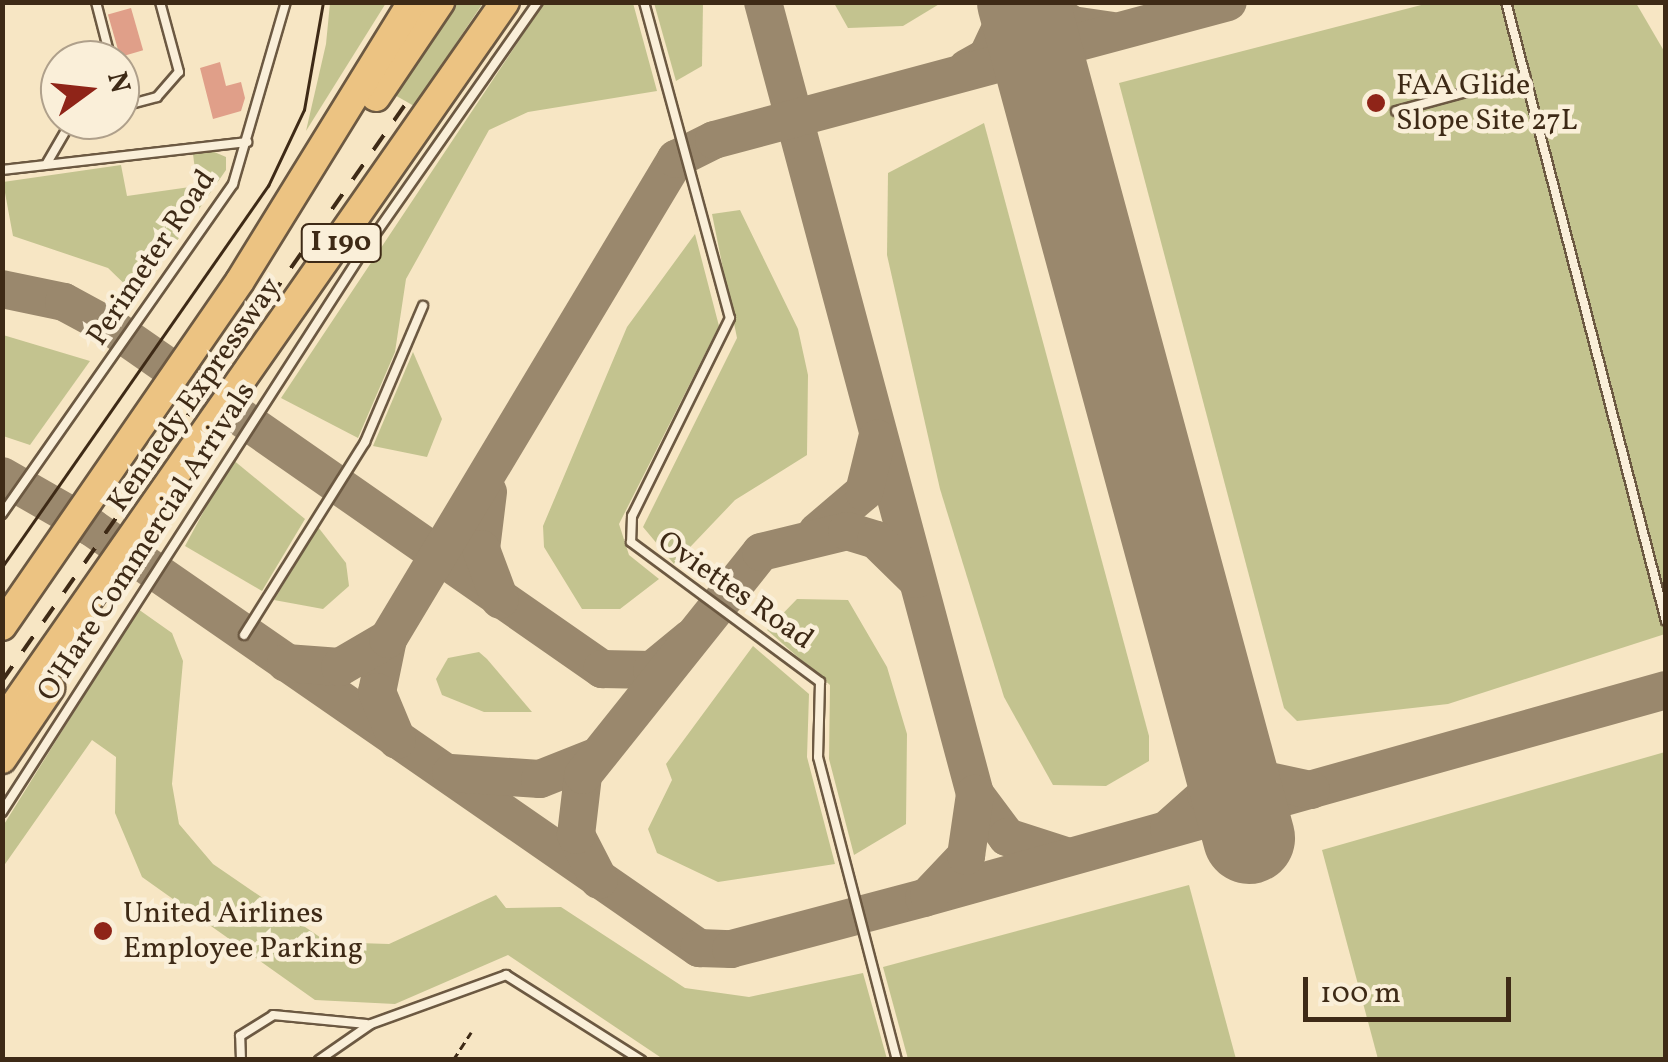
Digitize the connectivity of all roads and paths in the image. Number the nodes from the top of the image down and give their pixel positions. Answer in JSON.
{"nodes":[{"id":1,"x":96,"y":2,"type":"edge"},
{"id":2,"x":160,"y":2,"type":"edge"},
{"id":3,"x":286,"y":2,"type":"edge"},
{"id":4,"x":412,"y":2,"type":"edge"},
{"id":5,"x":440,"y":2,"type":"edge"},
{"id":6,"x":506,"y":2,"type":"edge"},
{"id":7,"x":538,"y":2,"type":"edge"},
{"id":8,"x":644,"y":2,"type":"edge"},
{"id":9,"x":1506,"y":2,"type":"edge"},
{"id":10,"x":106,"y":40,"type":"edge"},
{"id":11,"x":1526,"y":76,"type":"junction"},
{"id":12,"x":140,"y":101,"type":"edge"},
{"id":13,"x":1396,"y":111,"type":"dead end"},
{"id":14,"x":60,"y":140,"type":"edge"},
{"id":15,"x":247,"y":142,"type":"junction"},
{"id":16,"x":47,"y":163,"type":"junction"},
{"id":17,"x":2,"y":170,"type":"edge"},
{"id":18,"x":277,"y":224,"type":"junction"},
{"id":19,"x":423,"y":306,"type":"dead end"},
{"id":20,"x":175,"y":481,"type":"junction"},
{"id":21,"x":2,"y":514,"type":"edge"},
{"id":22,"x":1666,"y":621,"type":"edge"},
{"id":23,"x":2,"y":626,"type":"edge"},
{"id":24,"x":244,"y":635,"type":"dead end"},
{"id":25,"x":2,"y":723,"type":"edge"},
{"id":26,"x":2,"y":759,"type":"edge"},
{"id":27,"x":2,"y":812,"type":"edge"},
{"id":28,"x":372,"y":1024,"type":"junction"},
{"id":29,"x":471,"y":1032,"type":"dead end"},
{"id":30,"x":241,"y":1060,"type":"edge"},
{"id":31,"x":319,"y":1060,"type":"edge"},
{"id":32,"x":453,"y":1060,"type":"edge"},
{"id":33,"x":640,"y":1060,"type":"edge"},
{"id":34,"x":897,"y":1060,"type":"edge"}],
"edges":[{"from":1,"to":10,"type":"lane"},
{"from":2,"to":12,"type":"lane"},
{"from":3,"to":15,"type":"lane","name":"Perimeter Road"},
{"from":4,"to":18,"type":"highway"},
{"from":5,"to":18,"type":"highway"},
{"from":6,"to":20,"type":"highway","name":"Kennedy Expressway","number":"I 190"},
{"from":7,"to":27,"type":"lane","name":"O'Hare Commercial Arrivals"},
{"from":8,"to":34,"type":"lane","name":"Oviettes Road"},
{"from":9,"to":11,"type":"lane"},
{"from":11,"to":13,"type":"lane"},
{"from":11,"to":22,"type":"lane"},
{"from":14,"to":16,"type":"lane"},
{"from":15,"to":16,"type":"lane"},
{"from":15,"to":21,"type":"lane","name":"Perimeter Road"},
{"from":16,"to":17,"type":"lane"},
{"from":18,"to":23,"type":"highway","name":"Kennedy Expressway","number":"I 190"},
{"from":19,"to":24,"type":"lane"},
{"from":20,"to":25,"type":"highway","name":"Kennedy Expressway","number":"I 190"},
{"from":20,"to":26,"type":"highway"},
{"from":28,"to":30,"type":"lane"},
{"from":28,"to":31,"type":"lane"},
{"from":28,"to":33,"type":"lane"},
{"from":29,"to":32,"type":"path"}]}
